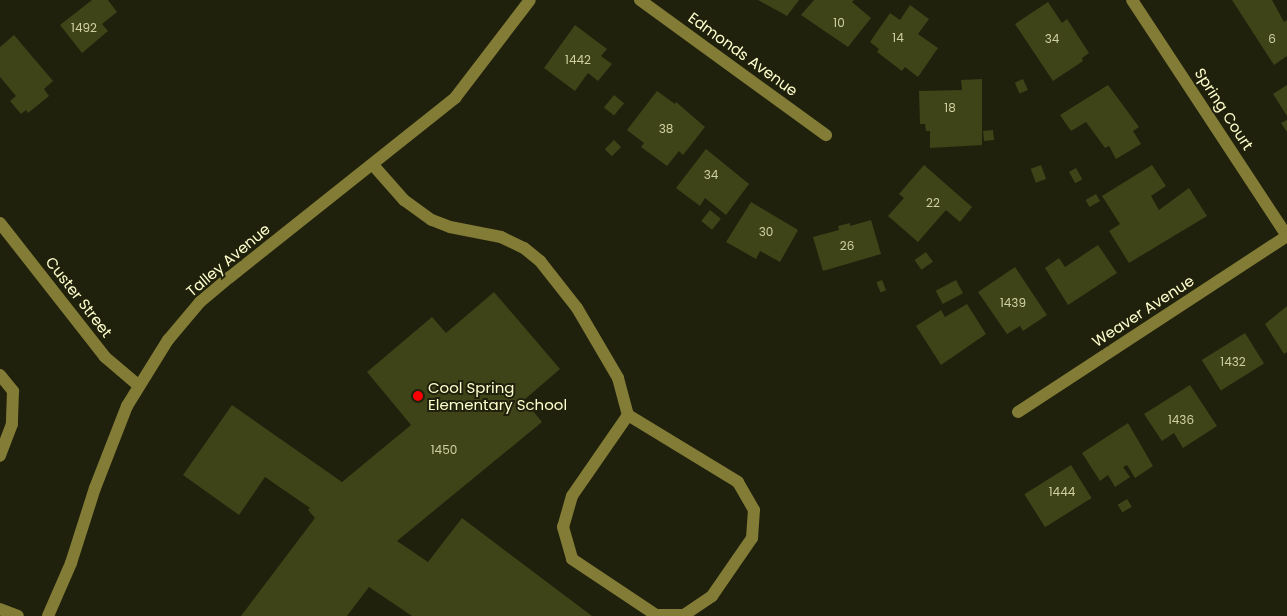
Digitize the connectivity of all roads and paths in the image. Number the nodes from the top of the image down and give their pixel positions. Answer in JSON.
{"nodes":[{"id":1,"x":530,"y":0,"type":"edge"},
{"id":2,"x":640,"y":0,"type":"edge"},
{"id":3,"x":1132,"y":0,"type":"edge"},
{"id":4,"x":826,"y":135,"type":"dead end"},
{"id":5,"x":373,"y":164,"type":"junction"},
{"id":6,"x":0,"y":223,"type":"edge"},
{"id":7,"x":10,"y":236,"type":"junction"},
{"id":8,"x":1287,"y":236,"type":"edge"},
{"id":9,"x":0,"y":244,"type":"edge"},
{"id":10,"x":0,"y":376,"type":"edge"},
{"id":11,"x":138,"y":386,"type":"junction"},
{"id":12,"x":1018,"y":412,"type":"dead end"},
{"id":13,"x":628,"y":415,"type":"junction"},
{"id":14,"x":0,"y":456,"type":"edge"},
{"id":15,"x":0,"y":608,"type":"edge"},
{"id":16,"x":18,"y":616,"type":"edge"},
{"id":17,"x":48,"y":616,"type":"edge"}],
"edges":[{"from":1,"to":5,"type":"street","name":"Talley Avenue"},
{"from":2,"to":4,"type":"street","name":"Edmonds Avenue"},
{"from":3,"to":8,"type":"street","name":"Spring Court"},
{"from":5,"to":11,"type":"street","name":"Talley Avenue"},
{"from":5,"to":13,"type":"street"},
{"from":6,"to":7,"type":"street","name":"Custer Street"},
{"from":7,"to":9,"type":"street"},
{"from":7,"to":11,"type":"street","name":"Custer Street"},
{"from":8,"to":12,"type":"street","name":"Weaver Avenue"},
{"from":10,"to":14,"type":"street"},
{"from":11,"to":17,"type":"street","name":"Talley Avenue"},
{"from":13,"to":13,"type":"street"},
{"from":15,"to":16,"type":"street"}]}
